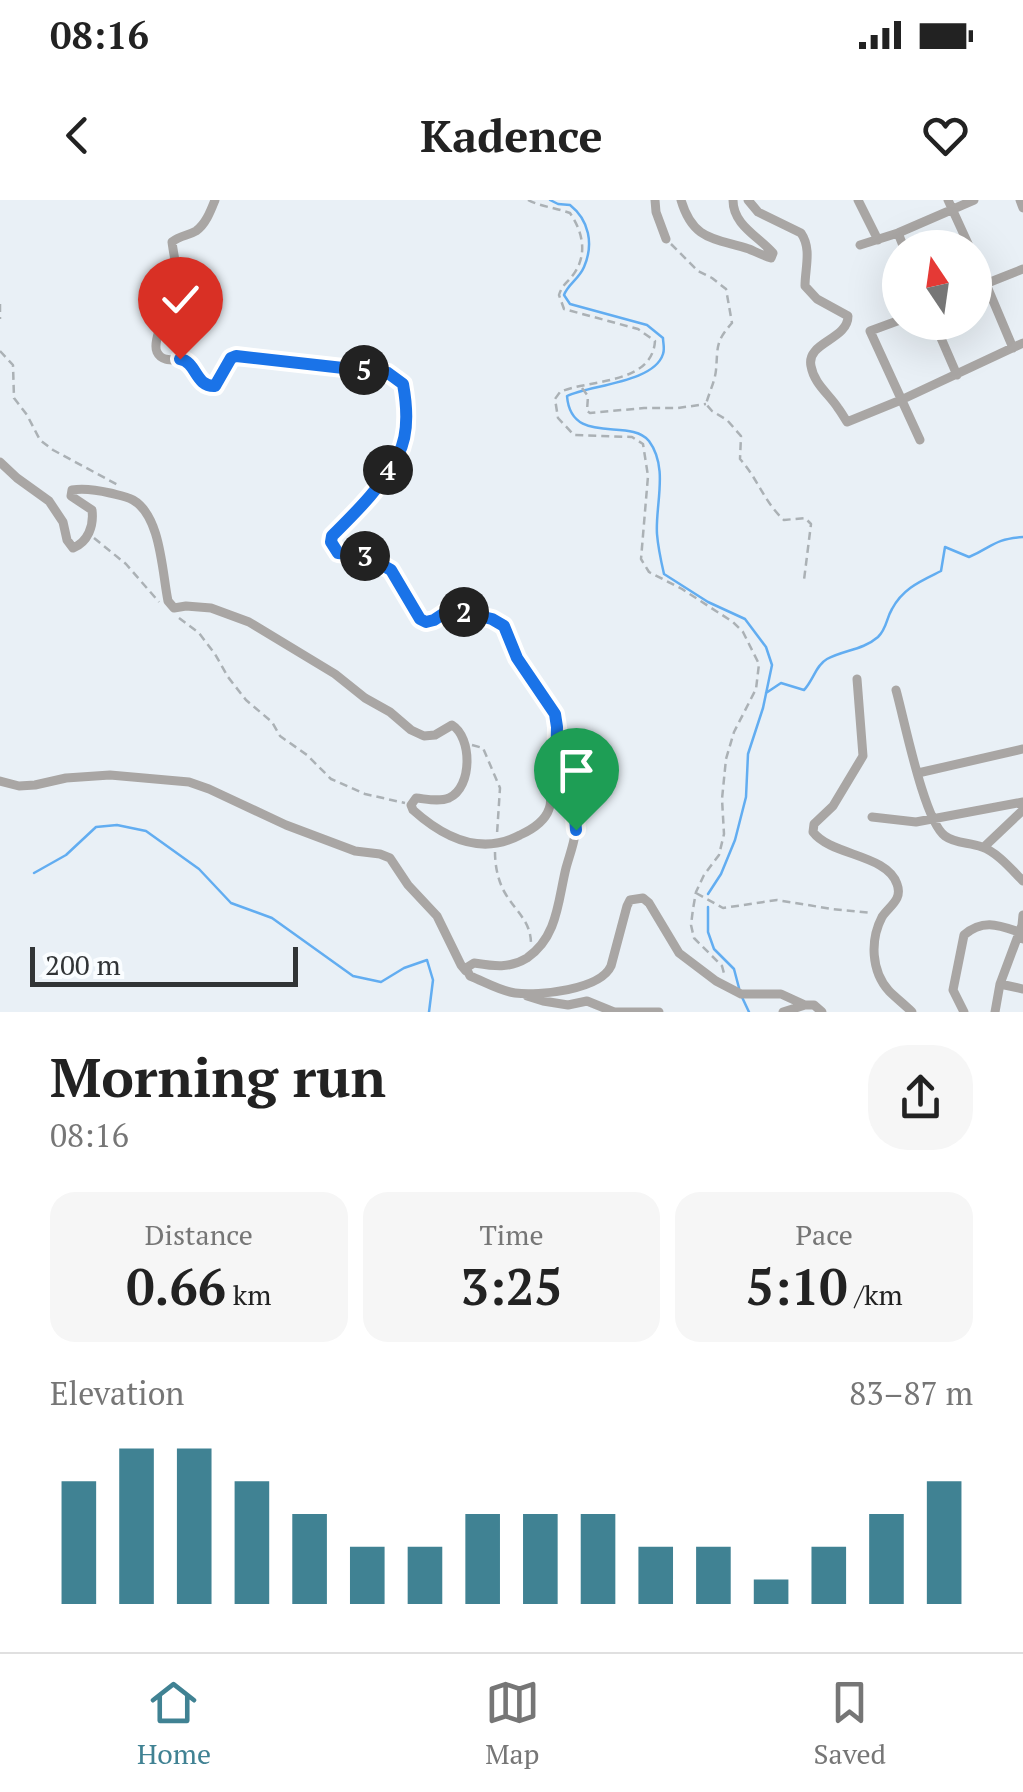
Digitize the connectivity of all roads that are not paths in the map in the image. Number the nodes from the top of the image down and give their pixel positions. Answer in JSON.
{"nodes":[{"id":1,"x":214,"y":200,"type":"edge"},
{"id":2,"x":655,"y":200,"type":"edge"},
{"id":3,"x":681,"y":200,"type":"edge"},
{"id":4,"x":732,"y":200,"type":"edge"},
{"id":5,"x":748,"y":200,"type":"edge"},
{"id":6,"x":858,"y":200,"type":"edge"},
{"id":7,"x":974,"y":200,"type":"edge"},
{"id":8,"x":1020,"y":200,"type":"edge"},
{"id":9,"x":951,"y":205,"type":"edge"},
{"id":10,"x":1023,"y":208,"type":"edge"},
{"id":11,"x":904,"y":230,"type":"edge"},
{"id":12,"x":962,"y":230,"type":"edge"},
{"id":13,"x":666,"y":239,"type":"road end"},
{"id":14,"x":882,"y":239,"type":"edge"},
{"id":15,"x":878,"y":240,"type":"junction"},
{"id":16,"x":860,"y":245,"type":"dead end"},
{"id":17,"x":1023,"y":269,"type":"edge"},
{"id":18,"x":992,"y":280,"type":"edge"},
{"id":19,"x":992,"y":294,"type":"edge"},
{"id":20,"x":882,"y":327,"type":"edge"},
{"id":21,"x":942,"y":340,"type":"edge"},
{"id":22,"x":1018,"y":345,"type":"edge"},
{"id":23,"x":958,"y":375,"type":"junction"},
{"id":24,"x":901,"y":400,"type":"junction"},
{"id":25,"x":920,"y":440,"type":"dead end"},
{"id":26,"x":0,"y":462,"type":"edge"},
{"id":27,"x":856,"y":678,"type":"dead end"},
{"id":28,"x":896,"y":690,"type":"dead end"},
{"id":29,"x":1023,"y":749,"type":"edge"},
{"id":30,"x":556,"y":773,"type":"junction"},
{"id":31,"x":918,"y":773,"type":"junction"},
{"id":32,"x":0,"y":781,"type":"edge"},
{"id":33,"x":1023,"y":802,"type":"edge"},
{"id":34,"x":1023,"y":810,"type":"edge"},
{"id":35,"x":872,"y":817,"type":"dead end"},
{"id":36,"x":933,"y":820,"type":"junction"},
{"id":37,"x":984,"y":847,"type":"junction"},
{"id":38,"x":1023,"y":881,"type":"edge"},
{"id":39,"x":1023,"y":915,"type":"edge"},
{"id":40,"x":1022,"y":931,"type":"edge"},
{"id":41,"x":466,"y":971,"type":"junction"},
{"id":42,"x":1000,"y":984,"type":"junction"},
{"id":43,"x":1023,"y":989,"type":"edge"},
{"id":44,"x":520,"y":994,"type":"junction"},
{"id":45,"x":805,"y":1005,"type":"junction"},
{"id":46,"x":615,"y":1012,"type":"edge"},
{"id":47,"x":659,"y":1012,"type":"edge"},
{"id":48,"x":783,"y":1012,"type":"edge"},
{"id":49,"x":822,"y":1012,"type":"edge"},
{"id":50,"x":912,"y":1012,"type":"edge"},
{"id":51,"x":964,"y":1012,"type":"edge"},
{"id":52,"x":995,"y":1012,"type":"edge"}],
"edges":[{"from":1,"to":30,"type":"street"},
{"from":2,"to":13,"type":"street"},
{"from":3,"to":4,"type":"street"},
{"from":5,"to":24,"type":"street"},
{"from":6,"to":15,"type":"street"},
{"from":7,"to":9,"type":"street"},
{"from":8,"to":10,"type":"street"},
{"from":9,"to":11,"type":"street"},
{"from":9,"to":12,"type":"street"},
{"from":14,"to":15,"type":"street"},
{"from":15,"to":16,"type":"street"},
{"from":17,"to":18,"type":"street"},
{"from":19,"to":22,"type":"street"},
{"from":20,"to":24,"type":"street"},
{"from":21,"to":23,"type":"street"},
{"from":22,"to":23,"type":"street"},
{"from":23,"to":24,"type":"street"},
{"from":24,"to":25,"type":"street"},
{"from":26,"to":30,"type":"street"},
{"from":27,"to":50,"type":"street"},
{"from":28,"to":31,"type":"street"},
{"from":29,"to":31,"type":"street"},
{"from":30,"to":41,"type":"street"},
{"from":31,"to":36,"type":"street"},
{"from":32,"to":41,"type":"street"},
{"from":33,"to":36,"type":"street"},
{"from":34,"to":37,"type":"street"},
{"from":35,"to":36,"type":"street"},
{"from":36,"to":37,"type":"street"},
{"from":37,"to":38,"type":"street"},
{"from":39,"to":40,"type":"street"},
{"from":40,"to":42,"type":"street"},
{"from":40,"to":51,"type":"street"},
{"from":41,"to":44,"type":"street"},
{"from":42,"to":43,"type":"street"},
{"from":42,"to":52,"type":"street"},
{"from":44,"to":45,"type":"street"},
{"from":44,"to":46,"type":"street"},
{"from":45,"to":48,"type":"street"},
{"from":45,"to":49,"type":"street"},
{"from":46,"to":47,"type":"street"}]}
